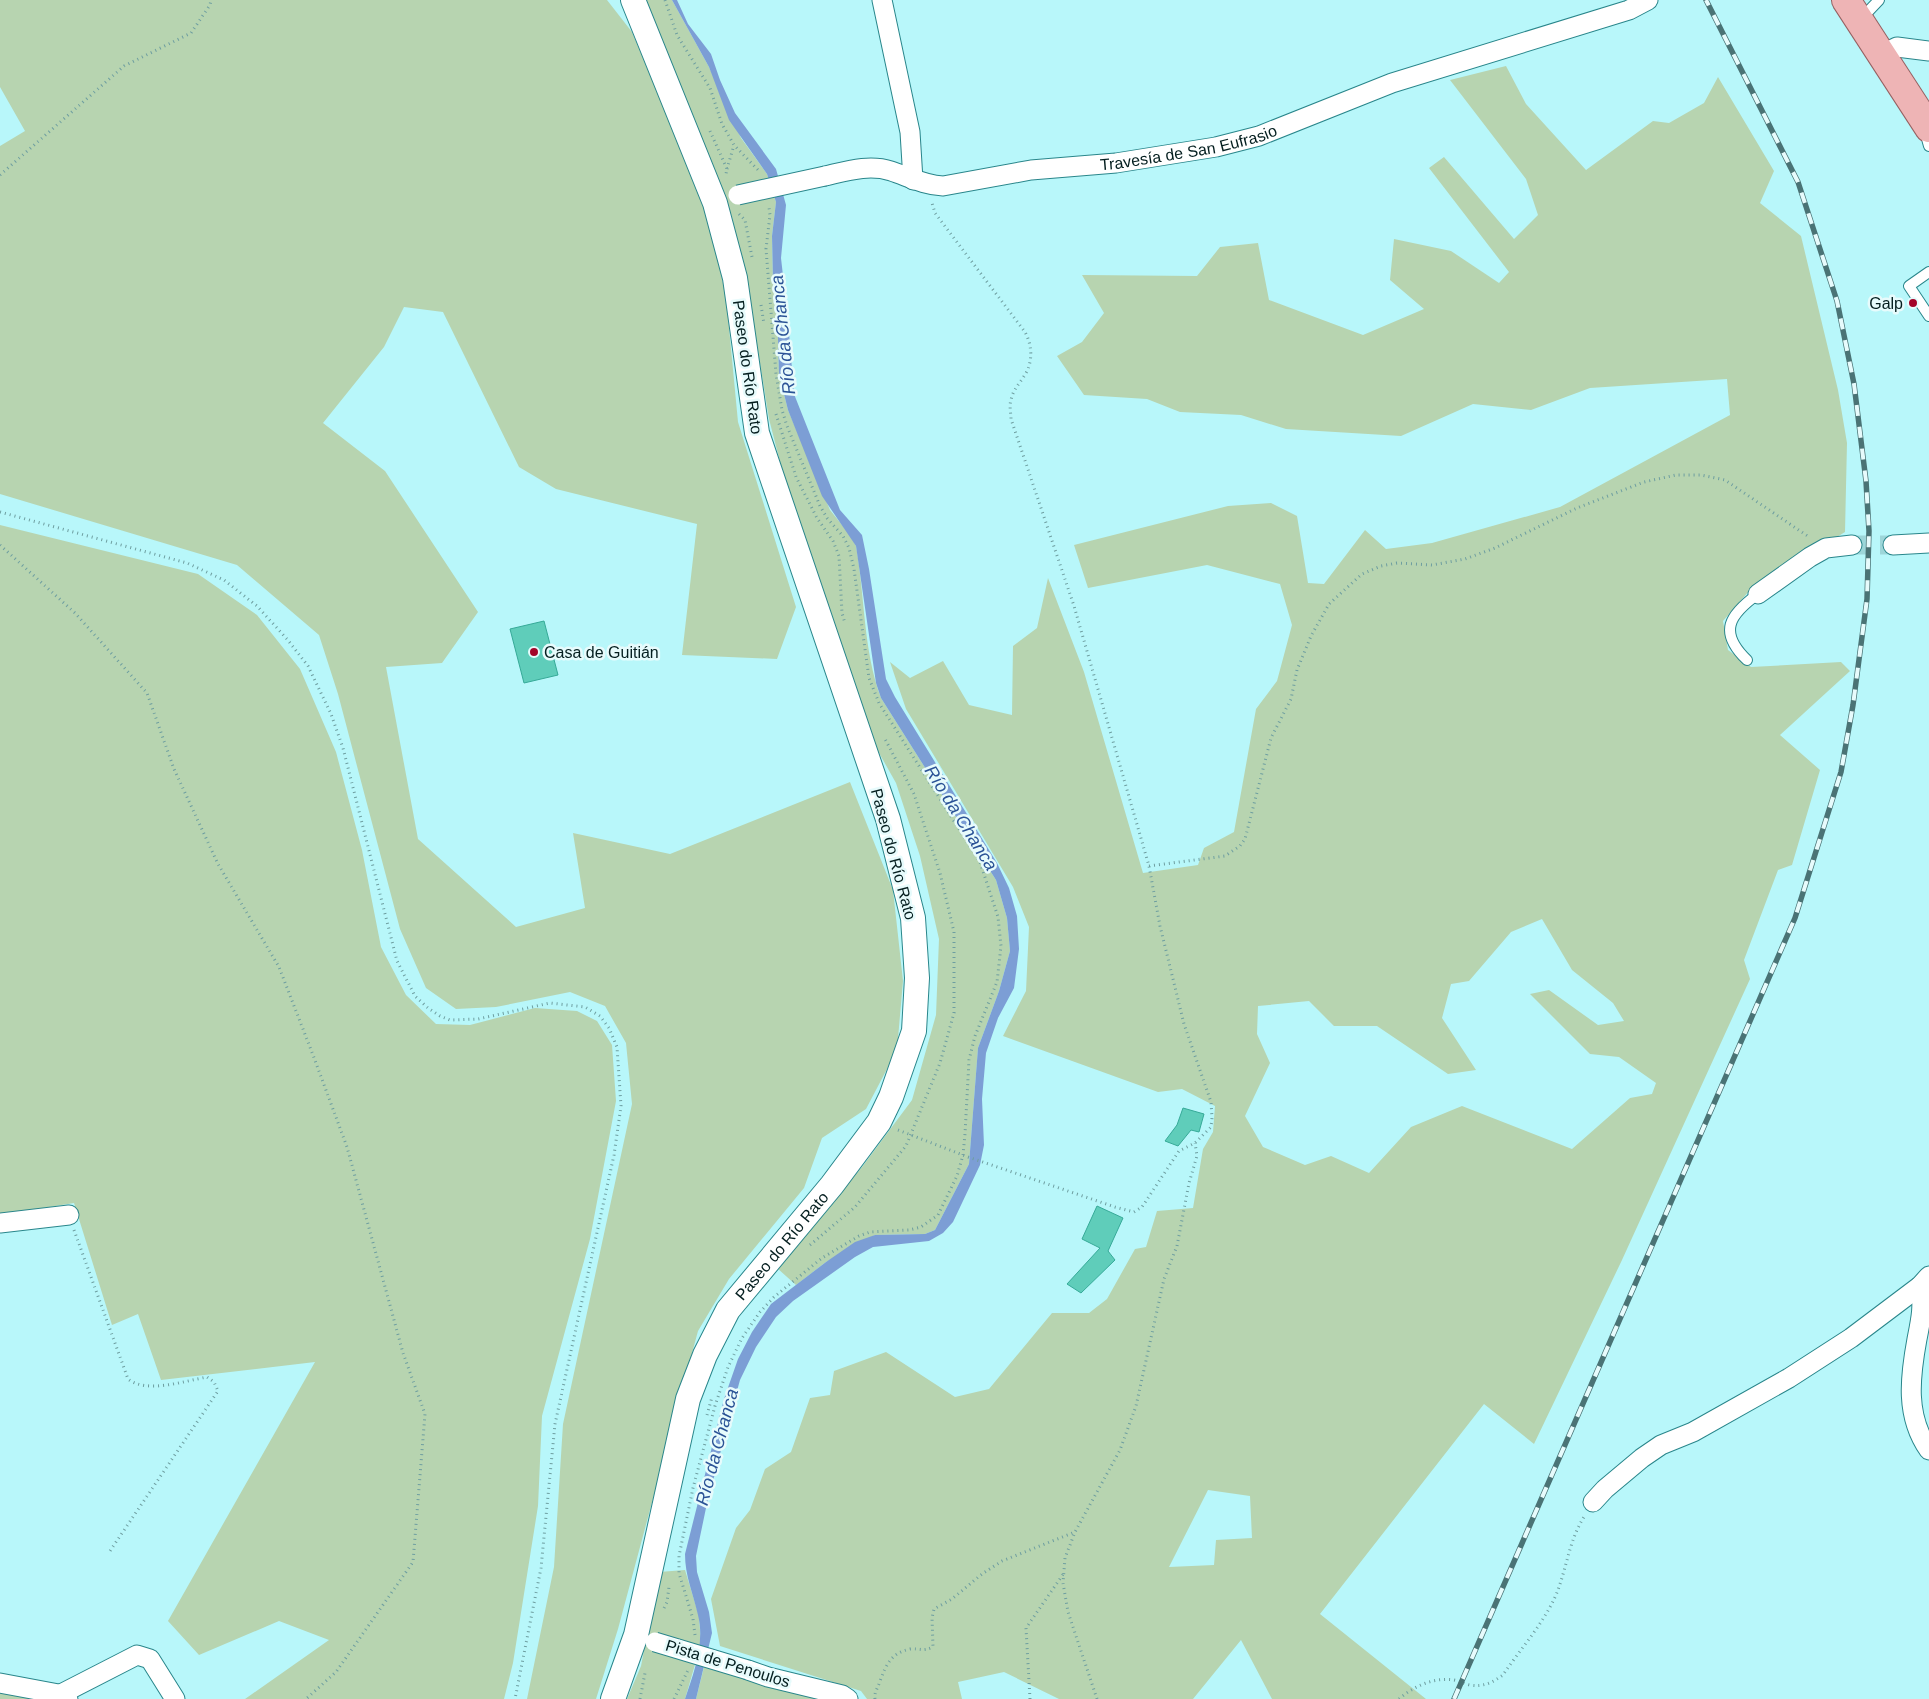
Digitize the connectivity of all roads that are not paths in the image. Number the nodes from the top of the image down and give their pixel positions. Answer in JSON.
{"nodes":[{"id":1,"x":633,"y":0,"type":"edge"},
{"id":2,"x":882,"y":0,"type":"edge"},
{"id":3,"x":1648,"y":0,"type":"edge"},
{"id":4,"x":1879,"y":0,"type":"edge"},
{"id":5,"x":1852,"y":10,"type":"edge"},
{"id":6,"x":1929,"y":51,"type":"edge"},
{"id":7,"x":1881,"y":55,"type":"junction"},
{"id":8,"x":1925,"y":122,"type":"edge"},
{"id":9,"x":1929,"y":146,"type":"edge"},
{"id":10,"x":921,"y":183,"type":"junction"},
{"id":11,"x":727,"y":199,"type":"junction"},
{"id":12,"x":1929,"y":272,"type":"edge"},
{"id":13,"x":1929,"y":316,"type":"edge"},
{"id":14,"x":1929,"y":542,"type":"edge"},
{"id":15,"x":1852,"y":545,"type":"tunnel mouth"},
{"id":16,"x":1893,"y":545,"type":"tunnel mouth"},
{"id":17,"x":1758,"y":594,"type":"joint"},
{"id":18,"x":1747,"y":660,"type":"dead end"},
{"id":19,"x":69,"y":1215,"type":"road end"},
{"id":20,"x":0,"y":1223,"type":"edge"},
{"id":21,"x":1926,"y":1282,"type":"edge"},
{"id":22,"x":1929,"y":1450,"type":"edge"},
{"id":23,"x":1593,"y":1502,"type":"road end"},
{"id":24,"x":647,"y":1639,"type":"junction"},
{"id":25,"x":0,"y":1683,"type":"edge"},
{"id":26,"x":63,"y":1697,"type":"edge"},
{"id":27,"x":175,"y":1699,"type":"edge"},
{"id":28,"x":613,"y":1699,"type":"edge"},
{"id":29,"x":848,"y":1699,"type":"edge"}],
"edges":[{"from":1,"to":11,"type":"street","name":"Paseo do Río Rato"},
{"from":2,"to":10,"type":"street"},
{"from":3,"to":10,"type":"street","name":"Travesía de San Eufrasio"},
{"from":4,"to":5,"type":"lane"},
{"from":5,"to":7,"type":"main road"},
{"from":6,"to":7,"type":"street"},
{"from":7,"to":8,"type":"main road"},
{"from":8,"to":9,"type":"lane"},
{"from":10,"to":11,"type":"street","name":"Travesía de San Eufrasio","bridge":true},
{"from":11,"to":24,"type":"street","name":"Paseo do Río Rato"},
{"from":12,"to":13,"type":"lane"},
{"from":14,"to":16,"type":"street"},
{"from":15,"to":17,"type":"street"},
{"from":17,"to":18,"type":"lane"},
{"from":19,"to":20,"type":"street"},
{"from":21,"to":22,"type":"street"},
{"from":21,"to":23,"type":"street"},
{"from":24,"to":28,"type":"street","name":"Paseo do Río Rato"},
{"from":24,"to":29,"type":"street","name":"Pista de Penoulos","bridge":true},
{"from":25,"to":26,"type":"street"},
{"from":26,"to":27,"type":"street"}]}
